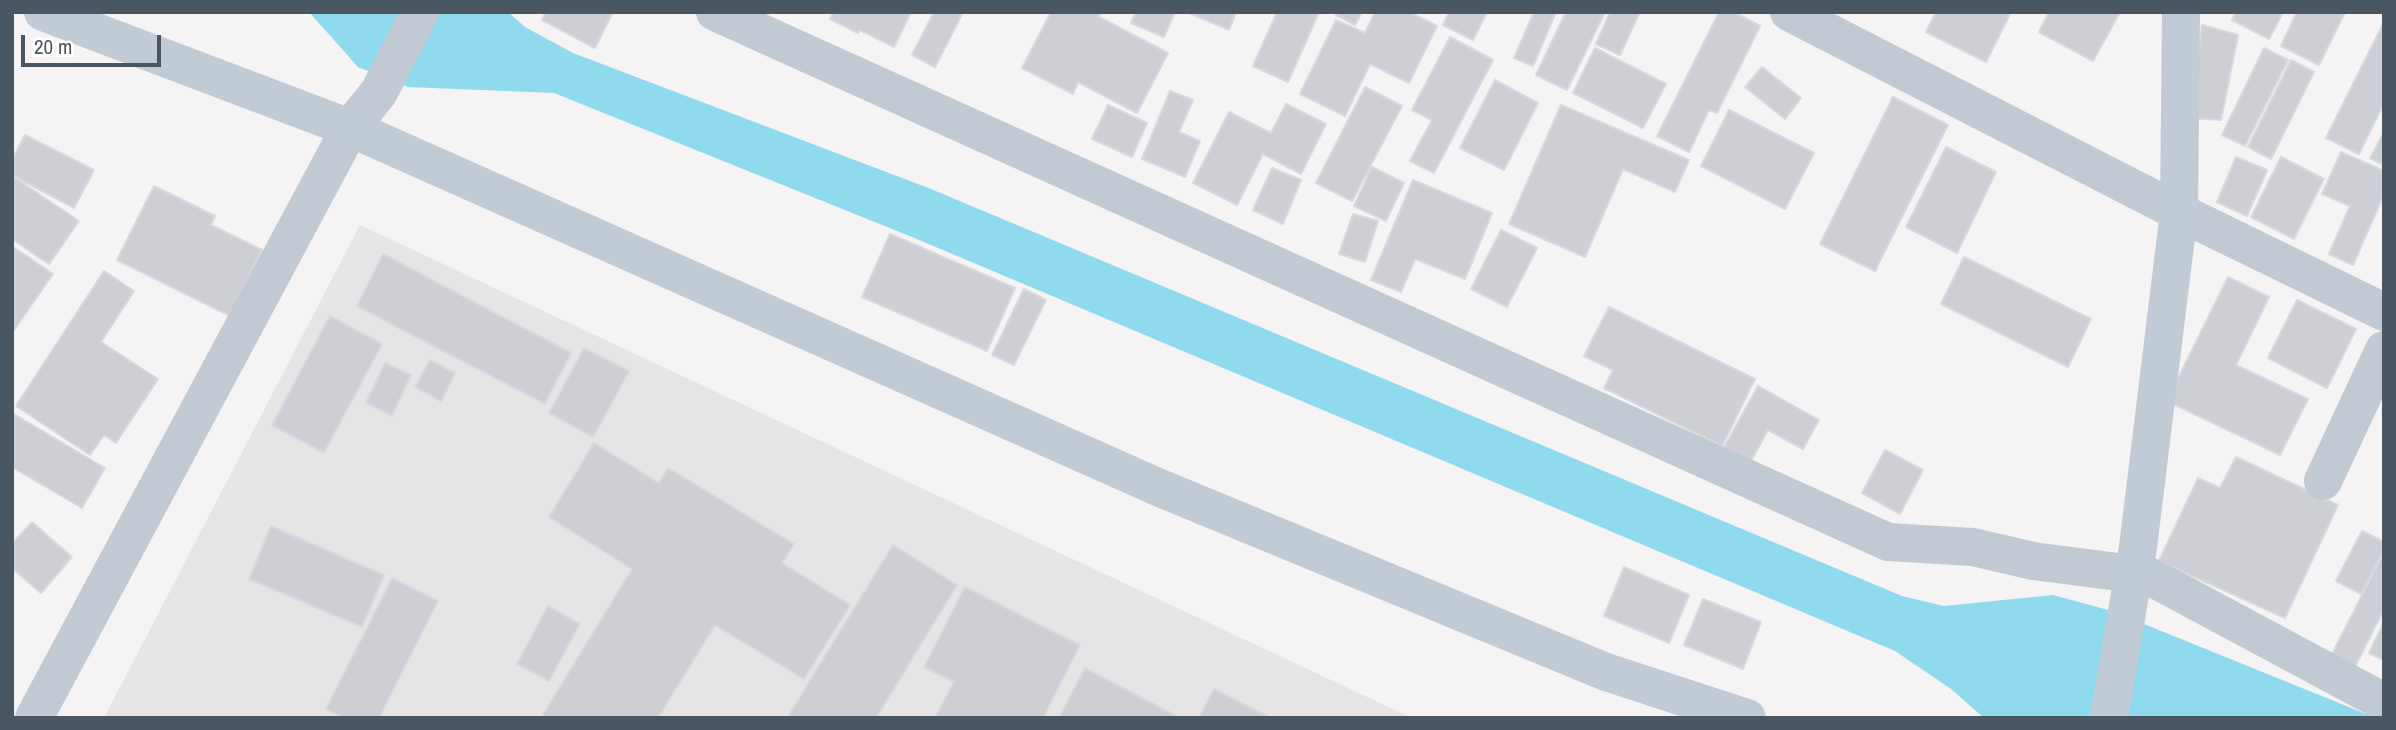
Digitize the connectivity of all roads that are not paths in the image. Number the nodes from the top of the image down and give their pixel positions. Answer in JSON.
{"nodes":[{"id":1,"x":43,"y":12,"type":"edge"},
{"id":2,"x":420,"y":12,"type":"edge"},
{"id":3,"x":715,"y":12,"type":"edge"},
{"id":4,"x":1789,"y":12,"type":"edge"},
{"id":5,"x":2181,"y":12,"type":"edge"},
{"id":6,"x":350,"y":128,"type":"junction"},
{"id":7,"x":2179,"y":212,"type":"junction"},
{"id":8,"x":2384,"y":312,"type":"edge"},
{"id":9,"x":2384,"y":350,"type":"edge"},
{"id":10,"x":2323,"y":481,"type":"dead end"},
{"id":11,"x":2384,"y":702,"type":"edge"},
{"id":12,"x":34,"y":718,"type":"edge"},
{"id":13,"x":1747,"y":718,"type":"edge"},
{"id":14,"x":2109,"y":718,"type":"edge"}],
"edges":[{"from":1,"to":6,"type":"street"},
{"from":2,"to":6,"type":"street"},
{"from":3,"to":11,"type":"street"},
{"from":4,"to":7,"type":"street"},
{"from":5,"to":7,"type":"street"},
{"from":6,"to":12,"type":"street"},
{"from":6,"to":13,"type":"street"},
{"from":7,"to":8,"type":"street"},
{"from":7,"to":14,"type":"street"},
{"from":9,"to":10,"type":"street"}]}
